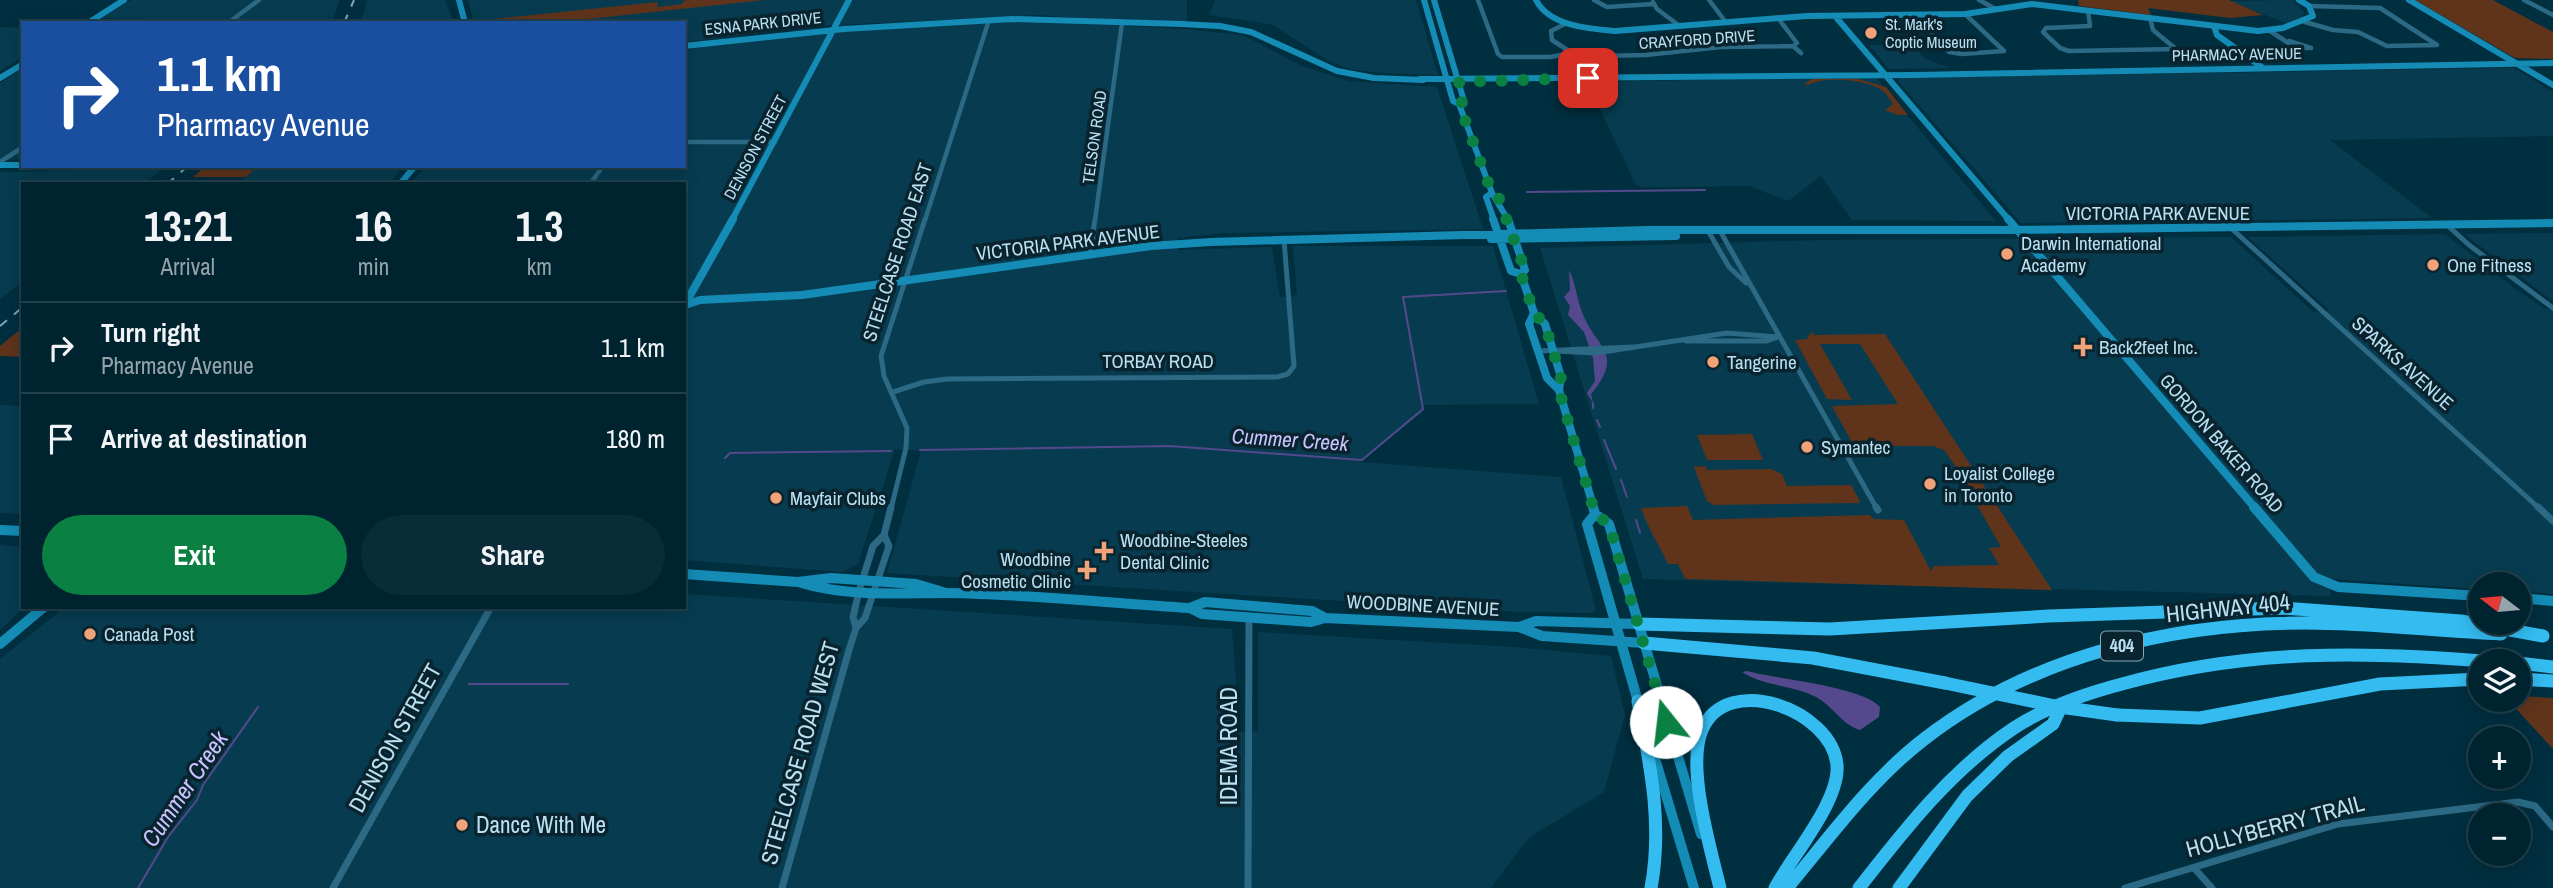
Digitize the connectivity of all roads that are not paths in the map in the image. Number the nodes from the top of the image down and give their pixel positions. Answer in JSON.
{"nodes":[{"id":1,"x":124,"y":0,"type":"edge"},
{"id":2,"x":259,"y":0,"type":"edge"},
{"id":3,"x":459,"y":0,"type":"edge"},
{"id":4,"x":849,"y":0,"type":"edge"},
{"id":5,"x":1423,"y":0,"type":"edge"},
{"id":6,"x":1434,"y":0,"type":"edge"},
{"id":7,"x":1478,"y":0,"type":"edge"},
{"id":8,"x":1536,"y":0,"type":"edge"},
{"id":9,"x":1594,"y":0,"type":"edge"},
{"id":10,"x":1709,"y":0,"type":"edge"},
{"id":11,"x":1979,"y":0,"type":"edge"},
{"id":12,"x":2299,"y":0,"type":"edge"},
{"id":13,"x":2409,"y":0,"type":"edge"},
{"id":14,"x":2524,"y":0,"type":"edge"},
{"id":15,"x":1652,"y":2,"type":"edge"},
{"id":16,"x":2036,"y":2,"type":"edge"},
{"id":17,"x":2309,"y":6,"type":"junction"},
{"id":18,"x":1994,"y":8,"type":"junction"},
{"id":19,"x":2088,"y":10,"type":"junction"},
{"id":20,"x":1913,"y":15,"type":"junction"},
{"id":21,"x":1965,"y":15,"type":"junction"},
{"id":22,"x":2553,"y":15,"type":"edge"},
{"id":23,"x":1835,"y":16,"type":"junction"},
{"id":24,"x":1778,"y":18,"type":"junction"},
{"id":25,"x":2150,"y":18,"type":"junction"},
{"id":26,"x":989,"y":20,"type":"junction"},
{"id":27,"x":91,"y":21,"type":"edge"},
{"id":28,"x":231,"y":21,"type":"edge"},
{"id":29,"x":464,"y":21,"type":"edge"},
{"id":30,"x":1725,"y":21,"type":"junction"},
{"id":31,"x":2305,"y":22,"type":"junction"},
{"id":32,"x":1122,"y":23,"type":"junction"},
{"id":33,"x":1567,"y":23,"type":"junction"},
{"id":34,"x":1677,"y":24,"type":"junction"},
{"id":35,"x":2214,"y":26,"type":"junction"},
{"id":36,"x":832,"y":30,"type":"junction"},
{"id":37,"x":2270,"y":31,"type":"junction"},
{"id":38,"x":2289,"y":41,"type":"dead end"},
{"id":39,"x":686,"y":46,"type":"edge"},
{"id":40,"x":1793,"y":46,"type":"junction"},
{"id":41,"x":1801,"y":52,"type":"dead end"},
{"id":42,"x":1573,"y":53,"type":"junction"},
{"id":43,"x":2517,"y":63,"type":"junction"},
{"id":44,"x":2553,"y":63,"type":"edge"},
{"id":45,"x":21,"y":65,"type":"edge"},
{"id":46,"x":2263,"y":68,"type":"junction"},
{"id":47,"x":1884,"y":73,"type":"junction"},
{"id":48,"x":0,"y":78,"type":"edge"},
{"id":49,"x":1447,"y":80,"type":"junction"},
{"id":50,"x":1458,"y":80,"type":"junction"},
{"id":51,"x":2553,"y":85,"type":"edge"},
{"id":52,"x":1459,"y":104,"type":"junction"},
{"id":53,"x":686,"y":142,"type":"edge"},
{"id":54,"x":775,"y":142,"type":"junction"},
{"id":55,"x":21,"y":148,"type":"edge"},
{"id":56,"x":0,"y":164,"type":"edge"},
{"id":57,"x":21,"y":165,"type":"edge"},
{"id":58,"x":413,"y":168,"type":"edge"},
{"id":59,"x":402,"y":182,"type":"edge"},
{"id":60,"x":1492,"y":193,"type":"junction"},
{"id":61,"x":2553,"y":223,"type":"edge"},
{"id":62,"x":2447,"y":225,"type":"junction"},
{"id":63,"x":2232,"y":229,"type":"junction"},
{"id":64,"x":2017,"y":230,"type":"junction"},
{"id":65,"x":1762,"y":231,"type":"joint"},
{"id":66,"x":1708,"y":232,"type":"junction"},
{"id":67,"x":1721,"y":232,"type":"junction"},
{"id":68,"x":1458,"y":236,"type":"joint"},
{"id":69,"x":1499,"y":236,"type":"junction"},
{"id":70,"x":1513,"y":236,"type":"junction"},
{"id":71,"x":1284,"y":240,"type":"junction"},
{"id":72,"x":1090,"y":254,"type":"junction"},
{"id":73,"x":1521,"y":274,"type":"junction"},
{"id":74,"x":904,"y":280,"type":"junction"},
{"id":75,"x":1753,"y":289,"type":"junction"},
{"id":76,"x":686,"y":301,"type":"edge"},
{"id":77,"x":686,"y":304,"type":"edge"},
{"id":78,"x":2553,"y":308,"type":"edge"},
{"id":79,"x":1534,"y":313,"type":"junction"},
{"id":80,"x":1778,"y":337,"type":"junction"},
{"id":81,"x":1538,"y":351,"type":"junction"},
{"id":82,"x":1553,"y":351,"type":"junction"},
{"id":83,"x":1559,"y":390,"type":"junction"},
{"id":84,"x":893,"y":392,"type":"junction"},
{"id":85,"x":1878,"y":510,"type":"dead end"},
{"id":86,"x":1595,"y":514,"type":"junction"},
{"id":87,"x":2553,"y":521,"type":"edge"},
{"id":88,"x":0,"y":530,"type":"edge"},
{"id":89,"x":21,"y":531,"type":"edge"},
{"id":90,"x":884,"y":535,"type":"junction"},
{"id":91,"x":686,"y":575,"type":"edge"},
{"id":92,"x":862,"y":580,"type":"junction"},
{"id":93,"x":877,"y":581,"type":"junction"},
{"id":94,"x":798,"y":582,"type":"junction"},
{"id":95,"x":859,"y":591,"type":"junction"},
{"id":96,"x":873,"y":593,"type":"junction"},
{"id":97,"x":944,"y":593,"type":"junction"},
{"id":98,"x":2468,"y":595,"type":"edge"},
{"id":99,"x":2531,"y":599,"type":"edge"},
{"id":100,"x":2553,"y":601,"type":"edge"},
{"id":101,"x":1247,"y":605,"type":"junction"},
{"id":102,"x":1190,"y":608,"type":"junction"},
{"id":103,"x":42,"y":609,"type":"edge"},
{"id":104,"x":490,"y":609,"type":"edge"},
{"id":105,"x":1249,"y":617,"type":"junction"},
{"id":106,"x":1325,"y":618,"type":"junction"},
{"id":107,"x":1615,"y":623,"type":"junction"},
{"id":108,"x":1640,"y":624,"type":"junction"},
{"id":109,"x":1519,"y":627,"type":"junction"},
{"id":110,"x":856,"y":628,"type":"junction"},
{"id":111,"x":2548,"y":636,"type":"edge"},
{"id":112,"x":1620,"y":641,"type":"junction"},
{"id":113,"x":1644,"y":643,"type":"junction"},
{"id":114,"x":0,"y":644,"type":"edge"},
{"id":115,"x":2468,"y":660,"type":"edge"},
{"id":116,"x":2531,"y":664,"type":"edge"},
{"id":117,"x":2553,"y":667,"type":"edge"},
{"id":118,"x":2468,"y":680,"type":"edge"},
{"id":119,"x":2531,"y":680,"type":"edge"},
{"id":120,"x":2553,"y":681,"type":"edge"},
{"id":121,"x":1637,"y":701,"type":"junction"},
{"id":122,"x":2062,"y":705,"type":"junction"},
{"id":123,"x":2553,"y":827,"type":"edge"},
{"id":124,"x":2194,"y":868,"type":"junction"},
{"id":125,"x":333,"y":888,"type":"edge"},
{"id":126,"x":782,"y":888,"type":"edge"},
{"id":127,"x":1248,"y":888,"type":"edge"},
{"id":128,"x":1651,"y":888,"type":"edge"},
{"id":129,"x":1694,"y":888,"type":"edge"},
{"id":130,"x":1719,"y":888,"type":"edge"},
{"id":131,"x":1775,"y":888,"type":"edge"},
{"id":132,"x":1787,"y":888,"type":"edge"},
{"id":133,"x":1859,"y":888,"type":"edge"},
{"id":134,"x":1899,"y":888,"type":"edge"},
{"id":135,"x":2124,"y":888,"type":"edge"},
{"id":136,"x":2212,"y":888,"type":"edge"}],
"edges":[{"from":1,"to":27,"type":"street"},
{"from":2,"to":28,"type":"street"},
{"from":3,"to":29,"type":"street"},
{"from":4,"to":36,"type":"street","name":"DENISON STREET"},
{"from":5,"to":49,"type":"street"},
{"from":6,"to":50,"type":"street"},
{"from":7,"to":42,"type":"street","name":"CRAYFORD DRIVE"},
{"from":8,"to":33,"type":"street"},
{"from":9,"to":15,"type":"street"},
{"from":10,"to":30,"type":"street"},
{"from":11,"to":18,"type":"street"},
{"from":12,"to":17,"type":"street"},
{"from":13,"to":43,"type":"street"},
{"from":14,"to":22,"type":"street"},
{"from":15,"to":34,"type":"street"},
{"from":16,"to":18,"type":"street"},
{"from":16,"to":19,"type":"street"},
{"from":17,"to":31,"type":"street"},
{"from":17,"to":31,"type":"street"},
{"from":18,"to":21,"type":"street"},
{"from":19,"to":25,"type":"street"},
{"from":19,"to":25,"type":"street"},
{"from":20,"to":21,"type":"street"},
{"from":20,"to":21,"type":"street"},
{"from":20,"to":23,"type":"street"},
{"from":23,"to":24,"type":"street"},
{"from":23,"to":47,"type":"street","name":"GORDON BAKER ROAD"},
{"from":24,"to":30,"type":"street"},
{"from":24,"to":40,"type":"street","name":"CRAYFORD DRIVE"},
{"from":25,"to":35,"type":"street"},
{"from":26,"to":32,"type":"street","name":"ESNA PARK DRIVE"},
{"from":26,"to":36,"type":"street","name":"ESNA PARK DRIVE"},
{"from":26,"to":74,"type":"street","name":"STEELCASE ROAD EAST"},
{"from":30,"to":34,"type":"street"},
{"from":31,"to":37,"type":"street"},
{"from":32,"to":49,"type":"street","name":"ESNA PARK DRIVE"},
{"from":32,"to":72,"type":"street","name":"TELSON ROAD"},
{"from":33,"to":34,"type":"street"},
{"from":33,"to":42,"type":"street"},
{"from":35,"to":37,"type":"street"},
{"from":35,"to":46,"type":"street"},
{"from":36,"to":39,"type":"street","name":"ESNA PARK DRIVE"},
{"from":36,"to":54,"type":"street","name":"DENISON STREET"},
{"from":37,"to":38,"type":"street"},
{"from":40,"to":41,"type":"street","name":"CRAYFORD DRIVE"},
{"from":40,"to":42,"type":"street","name":"CRAYFORD DRIVE"},
{"from":43,"to":44,"type":"street","name":"PHARMACY AVENUE"},
{"from":43,"to":46,"type":"street","name":"PHARMACY AVENUE"},
{"from":43,"to":51,"type":"street"},
{"from":45,"to":48,"type":"street"},
{"from":46,"to":47,"type":"street","name":"PHARMACY AVENUE"},
{"from":47,"to":50,"type":"street","name":"PHARMACY AVENUE"},
{"from":47,"to":64,"type":"street","name":"GORDON BAKER ROAD"},
{"from":49,"to":50,"type":"street","name":"PHARMACY AVENUE"},
{"from":49,"to":52,"type":"street"},
{"from":50,"to":52,"type":"street"},
{"from":52,"to":60,"type":"street"},
{"from":53,"to":54,"type":"street"},
{"from":54,"to":76,"type":"street","name":"DENISON STREET"},
{"from":55,"to":56,"type":"street"},
{"from":56,"to":57,"type":"street"},
{"from":58,"to":59,"type":"street"},
{"from":60,"to":69,"type":"street"},
{"from":60,"to":70,"type":"street"},
{"from":61,"to":62,"type":"street","name":"VICTORIA PARK AVENUE"},
{"from":62,"to":63,"type":"street","name":"VICTORIA PARK AVENUE"},
{"from":62,"to":78,"type":"street"},
{"from":63,"to":64,"type":"street","name":"VICTORIA PARK AVENUE"},
{"from":63,"to":87,"type":"street","name":"SPARKS AVENUE"},
{"from":64,"to":65,"type":"main road","name":"VICTORIA PARK AVENUE"},
{"from":64,"to":98,"type":"street","name":"GORDON BAKER ROAD"},
{"from":65,"to":67,"type":"street","name":"VICTORIA PARK AVENUE"},
{"from":66,"to":67,"type":"street","name":"VICTORIA PARK AVENUE"},
{"from":66,"to":70,"type":"street","name":"VICTORIA PARK AVENUE"},
{"from":66,"to":75,"type":"street"},
{"from":67,"to":75,"type":"street"},
{"from":68,"to":69,"type":"street","name":"VICTORIA PARK AVENUE"},
{"from":68,"to":71,"type":"main road","name":"VICTORIA PARK AVENUE"},
{"from":69,"to":70,"type":"street","name":"VICTORIA PARK AVENUE"},
{"from":69,"to":73,"type":"street"},
{"from":70,"to":73,"type":"street"},
{"from":71,"to":72,"type":"street","name":"VICTORIA PARK AVENUE"},
{"from":71,"to":84,"type":"street","name":"TORBAY ROAD"},
{"from":72,"to":74,"type":"street","name":"VICTORIA PARK AVENUE"},
{"from":73,"to":79,"type":"street"},
{"from":74,"to":77,"type":"street","name":"VICTORIA PARK AVENUE"},
{"from":74,"to":84,"type":"street","name":"STEELCASE ROAD EAST"},
{"from":75,"to":80,"type":"street"},
{"from":79,"to":81,"type":"street"},
{"from":79,"to":82,"type":"street"},
{"from":80,"to":82,"type":"street"},
{"from":80,"to":85,"type":"street"},
{"from":81,"to":82,"type":"street"},
{"from":81,"to":83,"type":"street"},
{"from":82,"to":83,"type":"street"},
{"from":83,"to":86,"type":"street"},
{"from":84,"to":90,"type":"street","name":"STEELCASE ROAD EAST"},
{"from":86,"to":107,"type":"street"},
{"from":86,"to":108,"type":"street"},
{"from":88,"to":89,"type":"street"},
{"from":90,"to":92,"type":"street","name":"STEELCASE ROAD EAST"},
{"from":90,"to":93,"type":"street","name":"STEELCASE ROAD EAST"},
{"from":91,"to":94,"type":"street","name":"WOODBINE AVENUE"},
{"from":92,"to":93,"type":"street","name":"WOODBINE AVENUE"},
{"from":92,"to":94,"type":"street","name":"WOODBINE AVENUE"},
{"from":92,"to":95,"type":"street","name":"STEELCASE ROAD WEST"},
{"from":93,"to":96,"type":"street","name":"STEELCASE ROAD EAST"},
{"from":93,"to":97,"type":"street","name":"WOODBINE AVENUE"},
{"from":94,"to":95,"type":"street","name":"WOODBINE AVENUE"},
{"from":95,"to":96,"type":"street","name":"WOODBINE AVENUE"},
{"from":95,"to":110,"type":"street","name":"STEELCASE ROAD WEST"},
{"from":96,"to":97,"type":"street","name":"WOODBINE AVENUE"},
{"from":96,"to":110,"type":"street","name":"STEELCASE ROAD WEST"},
{"from":97,"to":102,"type":"street","name":"WOODBINE AVENUE"},
{"from":99,"to":100,"type":"street"},
{"from":101,"to":102,"type":"street","name":"WOODBINE AVENUE"},
{"from":101,"to":105,"type":"street","name":"IDEMA ROAD"},
{"from":101,"to":106,"type":"street","name":"WOODBINE AVENUE"},
{"from":102,"to":105,"type":"street","name":"WOODBINE AVENUE"},
{"from":103,"to":114,"type":"street"},
{"from":104,"to":125,"type":"street","name":"DENISON STREET"},
{"from":105,"to":106,"type":"street","name":"WOODBINE AVENUE"},
{"from":105,"to":127,"type":"street","name":"IDEMA ROAD"},
{"from":106,"to":109,"type":"street","name":"WOODBINE AVENUE"},
{"from":107,"to":108,"type":"street","name":"WOODBINE AVENUE"},
{"from":107,"to":109,"type":"street","name":"WOODBINE AVENUE"},
{"from":107,"to":112,"type":"street"},
{"from":108,"to":111,"type":"highway"},
{"from":108,"to":113,"type":"street"},
{"from":109,"to":112,"type":"street","name":"WOODBINE AVENUE"},
{"from":110,"to":126,"type":"street","name":"STEELCASE ROAD WEST"},
{"from":111,"to":132,"type":"highway","name":"HIGHWAY 404","number":"404"},
{"from":112,"to":113,"type":"street","name":"WOODBINE AVENUE"},
{"from":112,"to":121,"type":"street"},
{"from":113,"to":118,"type":"highway","bridge":true},
{"from":113,"to":130,"type":"street"},
{"from":115,"to":122,"type":"highway","number":"404"},
{"from":116,"to":117,"type":"highway"},
{"from":119,"to":120,"type":"highway"},
{"from":121,"to":128,"type":"highway"},
{"from":121,"to":129,"type":"street"},
{"from":122,"to":133,"type":"highway","number":"404"},
{"from":122,"to":134,"type":"highway"},
{"from":123,"to":124,"type":"street","name":"HOLLYBERRY TRAIL"},
{"from":124,"to":135,"type":"street","name":"HOLLYBERRY TRAIL"},
{"from":124,"to":136,"type":"street"},
{"from":130,"to":131,"type":"highway"}]}
